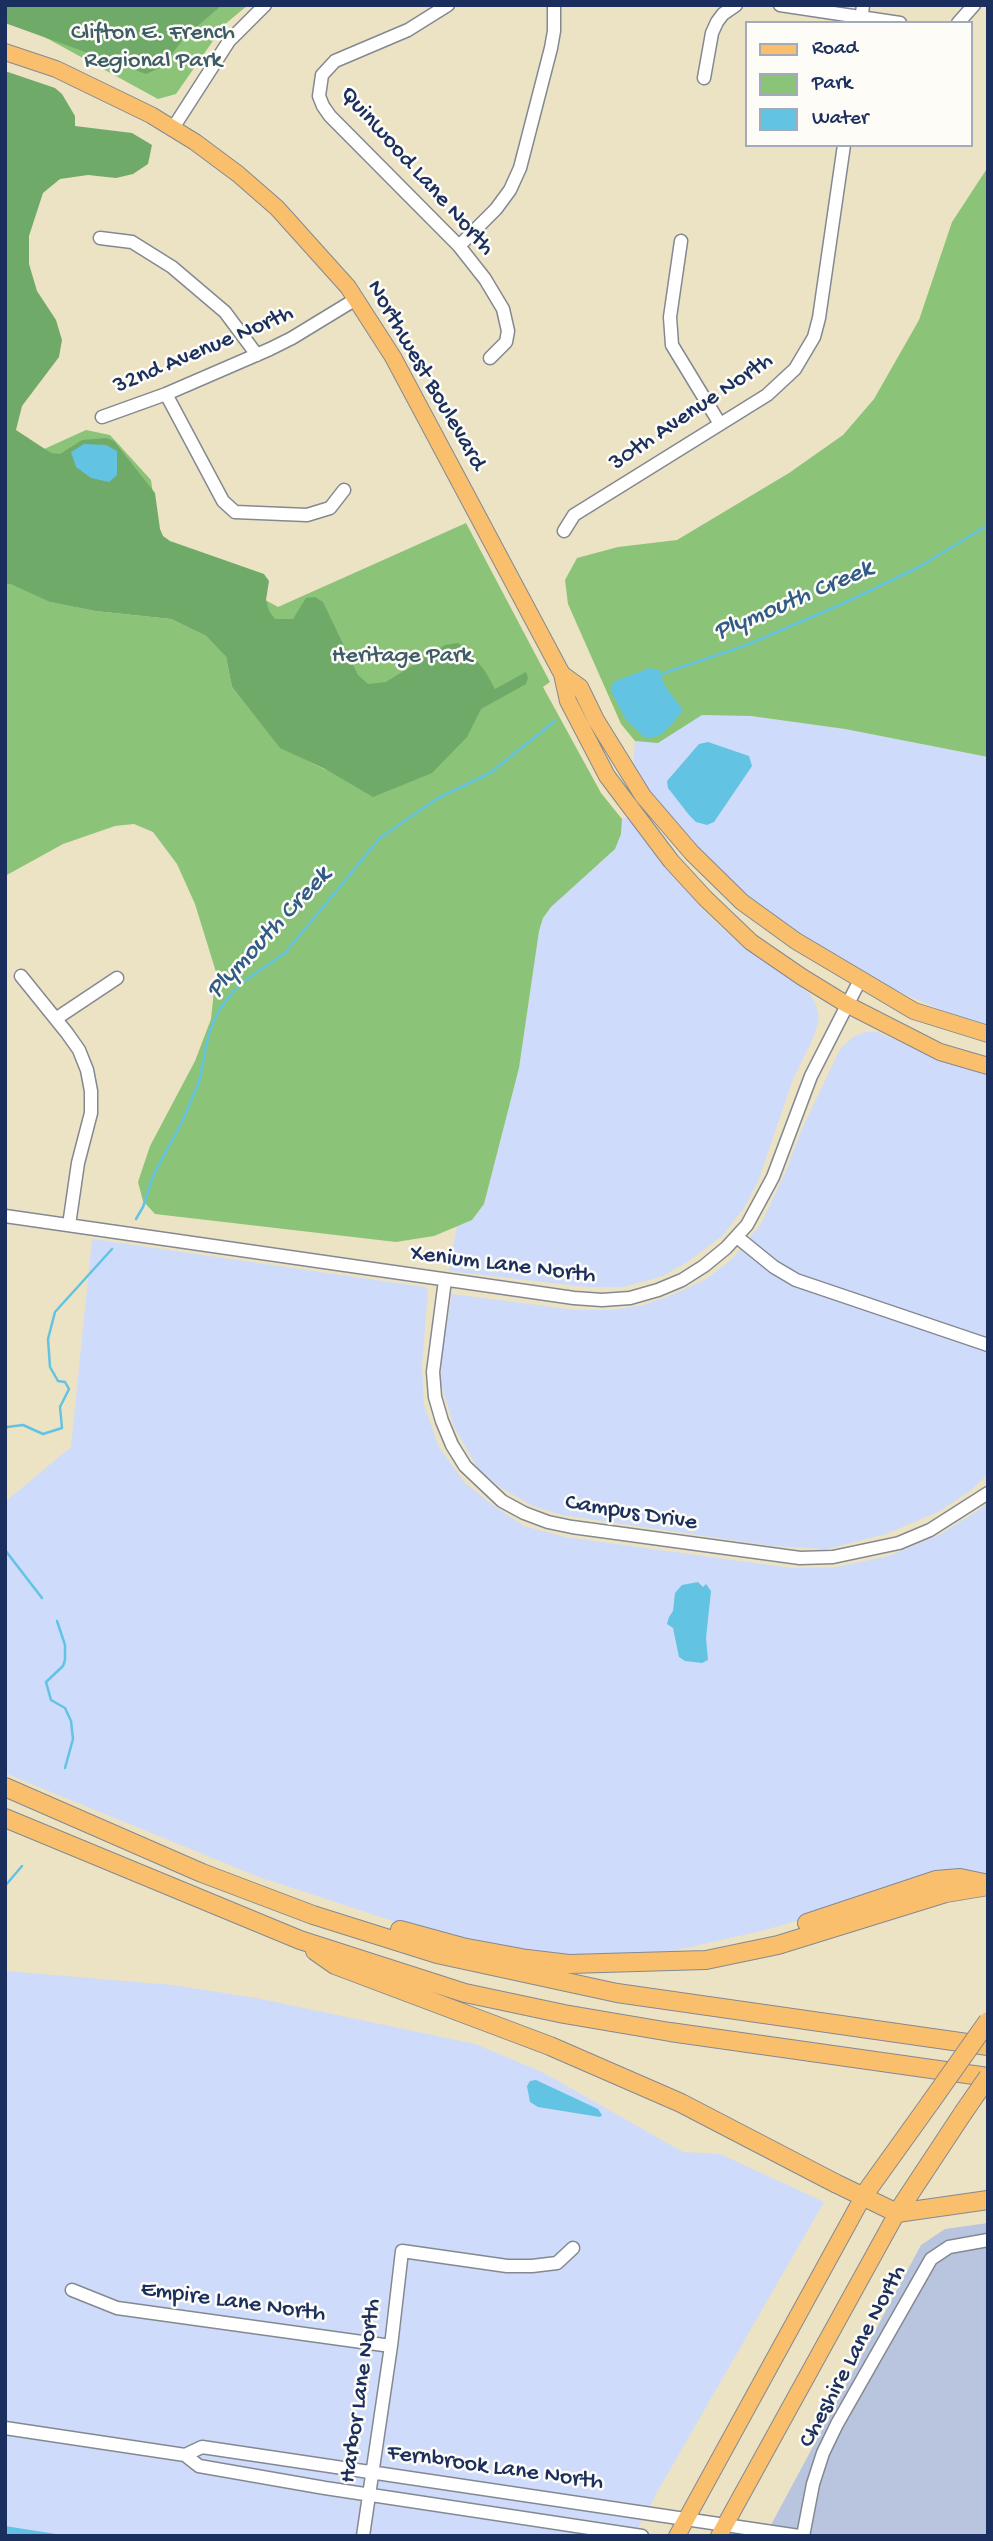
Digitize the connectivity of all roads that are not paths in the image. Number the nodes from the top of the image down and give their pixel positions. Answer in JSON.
{"nodes":[{"id":1,"x":265,"y":5,"type":"edge"},
{"id":2,"x":447,"y":5,"type":"edge"},
{"id":3,"x":554,"y":5,"type":"edge"},
{"id":4,"x":736,"y":5,"type":"edge"},
{"id":5,"x":780,"y":5,"type":"edge"},
{"id":6,"x":974,"y":5,"type":"edge"},
{"id":7,"x":862,"y":15,"type":"edge"},
{"id":8,"x":890,"y":21,"type":"edge"},
{"id":9,"x":960,"y":21,"type":"edge"},
{"id":10,"x":5,"y":52,"type":"edge"},
{"id":11,"x":704,"y":78,"type":"dead end"},
{"id":12,"x":173,"y":128,"type":"junction"},
{"id":13,"x":844,"y":147,"type":"edge"},
{"id":14,"x":100,"y":238,"type":"dead end"},
{"id":15,"x":681,"y":241,"type":"dead end"},
{"id":16,"x":459,"y":246,"type":"junction"},
{"id":17,"x":356,"y":299,"type":"junction"},
{"id":18,"x":257,"y":355,"type":"junction"},
{"id":19,"x":490,"y":358,"type":"dead end"},
{"id":20,"x":166,"y":394,"type":"junction"},
{"id":21,"x":102,"y":417,"type":"dead end"},
{"id":22,"x":720,"y":424,"type":"junction"},
{"id":23,"x":344,"y":490,"type":"dead end"},
{"id":24,"x":564,"y":531,"type":"dead end"},
{"id":25,"x":562,"y":674,"type":"junction"},
{"id":26,"x":20,"y":976,"type":"dead end"},
{"id":27,"x":117,"y":978,"type":"dead end"},
{"id":28,"x":860,"y":980,"type":"junction"},
{"id":29,"x":846,"y":1004,"type":"junction"},
{"id":30,"x":57,"y":1018,"type":"junction"},
{"id":31,"x":988,"y":1034,"type":"edge"},
{"id":32,"x":988,"y":1066,"type":"edge"},
{"id":33,"x":5,"y":1216,"type":"edge"},
{"id":34,"x":69,"y":1225,"type":"junction"},
{"id":35,"x":737,"y":1237,"type":"junction"},
{"id":36,"x":445,"y":1280,"type":"junction"},
{"id":37,"x":988,"y":1345,"type":"edge"},
{"id":38,"x":988,"y":1493,"type":"edge"},
{"id":39,"x":5,"y":1787,"type":"edge"},
{"id":40,"x":5,"y":1818,"type":"edge"},
{"id":41,"x":202,"y":1873,"type":"junction"},
{"id":42,"x":988,"y":1885,"type":"edge"},
{"id":43,"x":300,"y":1940,"type":"junction"},
{"id":44,"x":988,"y":2021,"type":"edge"},
{"id":45,"x":988,"y":2046,"type":"edge"},
{"id":46,"x":988,"y":2077,"type":"edge"},
{"id":47,"x":864,"y":2195,"type":"junction"},
{"id":48,"x":988,"y":2200,"type":"edge"},
{"id":49,"x":897,"y":2213,"type":"junction"},
{"id":50,"x":988,"y":2240,"type":"edge"},
{"id":51,"x":573,"y":2248,"type":"dead end"},
{"id":52,"x":72,"y":2290,"type":"dead end"},
{"id":53,"x":391,"y":2346,"type":"junction"},
{"id":54,"x":5,"y":2428,"type":"edge"},
{"id":55,"x":185,"y":2455,"type":"junction"},
{"id":56,"x":372,"y":2472,"type":"junction"},
{"id":57,"x":369,"y":2496,"type":"junction"},
{"id":58,"x":686,"y":2519,"type":"junction"},
{"id":59,"x":722,"y":2530,"type":"edge"},
{"id":60,"x":363,"y":2536,"type":"edge"},
{"id":61,"x":642,"y":2536,"type":"edge"},
{"id":62,"x":677,"y":2536,"type":"edge"},
{"id":63,"x":801,"y":2536,"type":"edge"}],
"edges":[{"from":1,"to":12,"type":"street"},
{"from":2,"to":16,"type":"street","name":"Quinwood Lane North"},
{"from":3,"to":16,"type":"street"},
{"from":4,"to":11,"type":"street"},
{"from":5,"to":7,"type":"street"},
{"from":6,"to":9,"type":"street"},
{"from":7,"to":8,"type":"street"},
{"from":10,"to":12,"type":"main road","name":"Northwest Boulevard"},
{"from":12,"to":17,"type":"main road","name":"Northwest Boulevard"},
{"from":13,"to":22,"type":"street","name":"30th Avenue North"},
{"from":14,"to":18,"type":"street"},
{"from":15,"to":22,"type":"street"},
{"from":16,"to":19,"type":"street","name":"Quinwood Lane North"},
{"from":17,"to":18,"type":"street","name":"32nd Avenue North"},
{"from":17,"to":25,"type":"main road","name":"Northwest Boulevard"},
{"from":18,"to":20,"type":"street","name":"32nd Avenue North"},
{"from":20,"to":21,"type":"street","name":"32nd Avenue North"},
{"from":20,"to":23,"type":"street"},
{"from":22,"to":24,"type":"street","name":"30th Avenue North"},
{"from":25,"to":28,"type":"main road","name":"Northwest Boulevard"},
{"from":25,"to":29,"type":"main road","name":"Northwest Boulevard"},
{"from":26,"to":30,"type":"street"},
{"from":27,"to":30,"type":"street"},
{"from":28,"to":29,"type":"street","name":"Xenium Lane North"},
{"from":28,"to":31,"type":"main road","name":"Northwest Boulevard"},
{"from":29,"to":32,"type":"main road","name":"Northwest Boulevard"},
{"from":29,"to":35,"type":"street","name":"Xenium Lane North"},
{"from":30,"to":34,"type":"street"},
{"from":33,"to":34,"type":"street","name":"Xenium Lane North"},
{"from":34,"to":36,"type":"street","name":"Xenium Lane North"},
{"from":35,"to":36,"type":"street","name":"Xenium Lane North"},
{"from":35,"to":37,"type":"street"},
{"from":36,"to":38,"type":"street","name":"Campus Drive"},
{"from":39,"to":41,"type":"highway"},
{"from":40,"to":43,"type":"highway"},
{"from":41,"to":42,"type":"highway"},
{"from":41,"to":45,"type":"highway"},
{"from":43,"to":46,"type":"highway"},
{"from":43,"to":47,"type":"highway"},
{"from":44,"to":47,"type":"highway","bridge":true},
{"from":46,"to":49,"type":"highway","bridge":true},
{"from":47,"to":49,"type":"highway"},
{"from":47,"to":58,"type":"main road"},
{"from":48,"to":49,"type":"highway"},
{"from":49,"to":59,"type":"main road"},
{"from":50,"to":63,"type":"street","name":"Cheshire Lane North"},
{"from":51,"to":53,"type":"street","name":"Harbor Lane North"},
{"from":52,"to":53,"type":"street","name":"Empire Lane North"},
{"from":53,"to":56,"type":"street","name":"Harbor Lane North"},
{"from":54,"to":55,"type":"street","name":"Fernbrook Lane North"},
{"from":55,"to":56,"type":"street","name":"Fernbrook Lane North"},
{"from":55,"to":57,"type":"street","name":"Fernbrook Lane North"},
{"from":56,"to":57,"type":"street","name":"Harbor Lane North"},
{"from":56,"to":58,"type":"street","name":"Fernbrook Lane North"},
{"from":57,"to":60,"type":"street","name":"Harbor Lane North"},
{"from":57,"to":61,"type":"street","name":"Fernbrook Lane North"},
{"from":58,"to":59,"type":"street","name":"Fernbrook Lane North"},
{"from":58,"to":62,"type":"main road"},
{"from":59,"to":63,"type":"street","name":"Fernbrook Lane North"}]}
